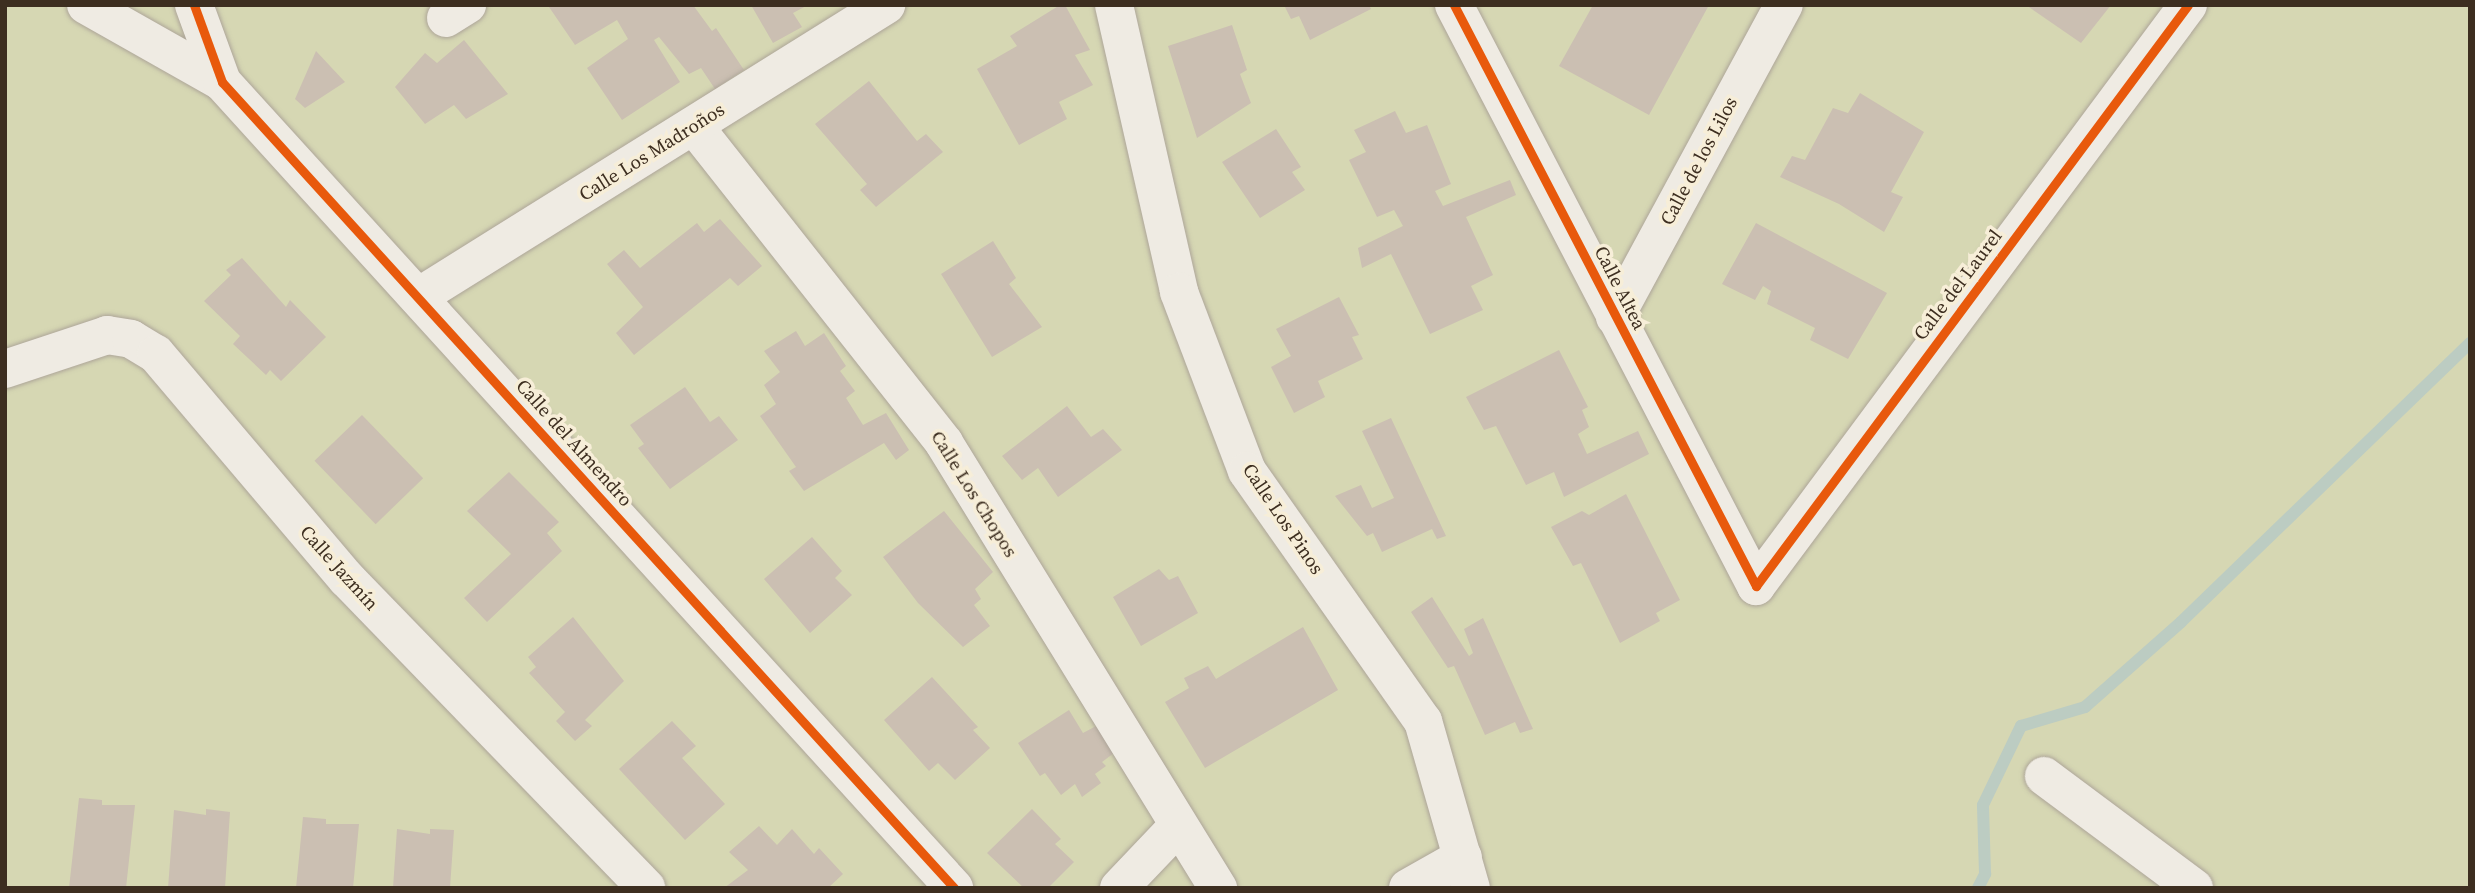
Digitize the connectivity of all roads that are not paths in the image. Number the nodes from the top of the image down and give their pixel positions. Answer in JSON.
{"nodes":[{"id":1,"x":86,"y":5,"type":"edge"},
{"id":2,"x":194,"y":5,"type":"edge"},
{"id":3,"x":1114,"y":5,"type":"edge"},
{"id":4,"x":1454,"y":5,"type":"edge"},
{"id":5,"x":1784,"y":5,"type":"edge"},
{"id":6,"x":2188,"y":5,"type":"edge"},
{"id":7,"x":880,"y":7,"type":"edge"},
{"id":8,"x":222,"y":82,"type":"junction"},
{"id":9,"x":694,"y":126,"type":"junction"},
{"id":10,"x":418,"y":297,"type":"junction"},
{"id":11,"x":1615,"y":317,"type":"junction"},
{"id":12,"x":5,"y":369,"type":"edge"},
{"id":13,"x":1756,"y":586,"type":"joint"},
{"id":14,"x":2044,"y":776,"type":"dead end"},
{"id":15,"x":1177,"y":827,"type":"junction"},
{"id":16,"x":1467,"y":872,"type":"edge"},
{"id":17,"x":646,"y":888,"type":"edge"},
{"id":18,"x":954,"y":888,"type":"edge"},
{"id":19,"x":1119,"y":888,"type":"edge"},
{"id":20,"x":1218,"y":888,"type":"edge"},
{"id":21,"x":1408,"y":888,"type":"edge"},
{"id":22,"x":2194,"y":888,"type":"edge"}],
"edges":[{"from":1,"to":8,"type":"street","name":"Calle del Almendro"},
{"from":2,"to":8,"type":"street","name":"Calle del Almendro"},
{"from":3,"to":16,"type":"street","name":"Calle Los Pinos"},
{"from":4,"to":11,"type":"street","name":"Calle Altea"},
{"from":5,"to":11,"type":"street","name":"Calle de los Lilos"},
{"from":6,"to":13,"type":"street","name":"Calle del Laurel"},
{"from":7,"to":9,"type":"street","name":"Calle Los Madroños"},
{"from":8,"to":10,"type":"street","name":"Calle del Almendro"},
{"from":9,"to":10,"type":"street","name":"Calle Los Madroños"},
{"from":9,"to":15,"type":"street","name":"Calle Los Chopos"},
{"from":10,"to":18,"type":"street","name":"Calle del Almendro"},
{"from":11,"to":13,"type":"street","name":"Calle Altea"},
{"from":12,"to":17,"type":"street","name":"Calle Jazmín"},
{"from":14,"to":22,"type":"street"},
{"from":15,"to":19,"type":"street"},
{"from":15,"to":20,"type":"street","name":"Calle Los Chopos"},
{"from":16,"to":21,"type":"street"}]}
